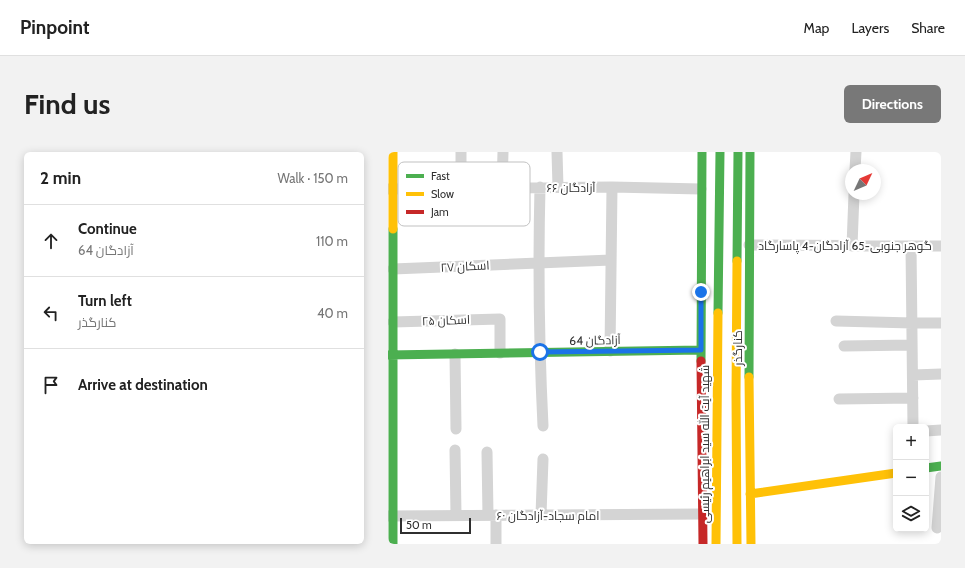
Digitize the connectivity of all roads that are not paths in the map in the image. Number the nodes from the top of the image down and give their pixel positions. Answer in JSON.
{"nodes":[{"id":1,"x":393,"y":152,"type":"edge"},
{"id":2,"x":503,"y":152,"type":"edge"},
{"id":3,"x":557,"y":152,"type":"edge"},
{"id":4,"x":702,"y":152,"type":"edge"},
{"id":5,"x":720,"y":152,"type":"edge"},
{"id":6,"x":738,"y":152,"type":"edge"},
{"id":7,"x":750,"y":152,"type":"edge"},
{"id":8,"x":856,"y":152,"type":"edge"},
{"id":9,"x":503,"y":162,"type":"edge"},
{"id":10,"x":855,"y":164,"type":"edge"},
{"id":11,"x":530,"y":187,"type":"edge"},
{"id":12,"x":540,"y":187,"type":"junction"},
{"id":13,"x":558,"y":187,"type":"junction"},
{"id":14,"x":612,"y":187,"type":"junction"},
{"id":15,"x":390,"y":189,"type":"edge"},
{"id":16,"x":701,"y":189,"type":"junction"},
{"id":17,"x":854,"y":200,"type":"edge"},
{"id":18,"x":749,"y":245,"type":"junction"},
{"id":19,"x":852,"y":246,"type":"junction"},
{"id":20,"x":911,"y":246,"type":"junction"},
{"id":21,"x":941,"y":246,"type":"edge"},
{"id":22,"x":390,"y":254,"type":"edge"},
{"id":23,"x":611,"y":260,"type":"junction"},
{"id":24,"x":538,"y":262,"type":"junction"},
{"id":25,"x":393,"y":269,"type":"junction"},
{"id":26,"x":737,"y":300,"type":"junction"},
{"id":27,"x":749,"y":300,"type":"junction"},
{"id":28,"x":391,"y":316,"type":"edge"},
{"id":29,"x":836,"y":321,"type":"dead end"},
{"id":30,"x":912,"y":323,"type":"junction"},
{"id":31,"x":941,"y":323,"type":"edge"},
{"id":32,"x":912,"y":345,"type":"junction"},
{"id":33,"x":844,"y":346,"type":"dead end"},
{"id":34,"x":701,"y":350,"type":"junction"},
{"id":35,"x":610,"y":351,"type":"junction"},
{"id":36,"x":540,"y":352,"type":"junction"},
{"id":37,"x":500,"y":353,"type":"junction"},
{"id":38,"x":455,"y":354,"type":"junction"},
{"id":39,"x":390,"y":355,"type":"edge"},
{"id":40,"x":941,"y":374,"type":"edge"},
{"id":41,"x":912,"y":375,"type":"junction"},
{"id":42,"x":913,"y":398,"type":"junction"},
{"id":43,"x":839,"y":400,"type":"dead end"},
{"id":44,"x":390,"y":402,"type":"edge"},
{"id":45,"x":913,"y":424,"type":"edge"},
{"id":46,"x":543,"y":426,"type":"dead end"},
{"id":47,"x":456,"y":429,"type":"dead end"},
{"id":48,"x":941,"y":430,"type":"edge"},
{"id":49,"x":929,"y":431,"type":"edge"},
{"id":50,"x":390,"y":450,"type":"edge"},
{"id":51,"x":455,"y":450,"type":"dead end"},
{"id":52,"x":487,"y":452,"type":"dead end"},
{"id":53,"x":543,"y":459,"type":"dead end"},
{"id":54,"x":941,"y":466,"type":"edge"},
{"id":55,"x":929,"y":468,"type":"edge"},
{"id":56,"x":893,"y":473,"type":"edge"},
{"id":57,"x":941,"y":477,"type":"edge"},
{"id":58,"x":750,"y":494,"type":"junction"},
{"id":59,"x":703,"y":514,"type":"junction"},
{"id":60,"x":456,"y":515,"type":"junction"},
{"id":61,"x":492,"y":515,"type":"junction"},
{"id":62,"x":541,"y":515,"type":"junction"},
{"id":63,"x":390,"y":516,"type":"edge"},
{"id":64,"x":937,"y":528,"type":"dead end"},
{"id":65,"x":393,"y":544,"type":"edge"},
{"id":66,"x":496,"y":544,"type":"edge"},
{"id":67,"x":703,"y":544,"type":"edge"},
{"id":68,"x":716,"y":544,"type":"edge"},
{"id":69,"x":737,"y":544,"type":"edge"},
{"id":70,"x":751,"y":544,"type":"edge"}],
"edges":[{"from":1,"to":15,"type":"street"},
{"from":2,"to":9,"type":"street"},
{"from":3,"to":13,"type":"street"},
{"from":4,"to":16,"type":"street"},
{"from":5,"to":68,"type":"street","name":"شهید آیت الله سید ابراهیم رئیسی"},
{"from":6,"to":26,"type":"street"},
{"from":7,"to":18,"type":"street","name":"کنارگذر"},
{"from":8,"to":10,"type":"street"},
{"from":11,"to":12,"type":"street","name":"آزادگان ۶۶"},
{"from":12,"to":13,"type":"street","name":"آزادگان ۶۶"},
{"from":12,"to":24,"type":"street"},
{"from":13,"to":14,"type":"street","name":"آزادگان ۶۶"},
{"from":14,"to":16,"type":"street","name":"آزادگان ۶۶"},
{"from":14,"to":23,"type":"street"},
{"from":15,"to":22,"type":"street"},
{"from":16,"to":34,"type":"street"},
{"from":17,"to":19,"type":"street"},
{"from":18,"to":19,"type":"street","name":"گوهر جنوبی-65 آزادگان-4 پاسارگاد"},
{"from":18,"to":27,"type":"street","name":"کنارگذر"},
{"from":19,"to":20,"type":"street","name":"گوهر جنوبی-65 آزادگان-4 پاسارگاد"},
{"from":20,"to":21,"type":"street","name":"گوهر جنوبی-65 آزادگان-4 پاسارگاد"},
{"from":20,"to":30,"type":"street"},
{"from":22,"to":25,"type":"street"},
{"from":23,"to":24,"type":"street","name":"اسکان ۲۷"},
{"from":23,"to":35,"type":"street"},
{"from":24,"to":25,"type":"street","name":"اسکان ۲۷"},
{"from":24,"to":36,"type":"street"},
{"from":25,"to":28,"type":"street"},
{"from":26,"to":27,"type":"street"},
{"from":26,"to":69,"type":"street"},
{"from":27,"to":58,"type":"street","name":"کنارگذر"},
{"from":28,"to":37,"type":"street","name":"اسکان ۲۵"},
{"from":28,"to":39,"type":"street"},
{"from":29,"to":30,"type":"street"},
{"from":30,"to":31,"type":"street"},
{"from":30,"to":32,"type":"street"},
{"from":32,"to":33,"type":"street"},
{"from":32,"to":41,"type":"street"},
{"from":34,"to":35,"type":"street","name":"آزادگان 64"},
{"from":34,"to":59,"type":"street"},
{"from":35,"to":36,"type":"street","name":"آزادگان 64"},
{"from":36,"to":37,"type":"street","name":"آزادگان 64"},
{"from":36,"to":46,"type":"street"},
{"from":37,"to":38,"type":"street","name":"آزادگان 64"},
{"from":38,"to":39,"type":"street","name":"آزادگان 64"},
{"from":38,"to":47,"type":"street"},
{"from":39,"to":44,"type":"street"},
{"from":40,"to":41,"type":"street"},
{"from":41,"to":42,"type":"street"},
{"from":42,"to":43,"type":"street"},
{"from":42,"to":45,"type":"street"},
{"from":44,"to":50,"type":"street"},
{"from":48,"to":49,"type":"street"},
{"from":50,"to":63,"type":"street"},
{"from":51,"to":60,"type":"street"},
{"from":52,"to":61,"type":"street"},
{"from":53,"to":62,"type":"street"},
{"from":54,"to":55,"type":"street"},
{"from":56,"to":58,"type":"street"},
{"from":57,"to":64,"type":"street"},
{"from":58,"to":70,"type":"street","name":"کنارگذر"},
{"from":59,"to":62,"type":"street","name":"امام سجاد-آزادگان ۶۰"},
{"from":59,"to":67,"type":"street"},
{"from":60,"to":61,"type":"street","name":"امام سجاد-آزادگان ۶۰"},
{"from":60,"to":63,"type":"street","name":"امام سجاد-آزادگان ۶۰"},
{"from":61,"to":62,"type":"street","name":"امام سجاد-آزادگان ۶۰"},
{"from":61,"to":66,"type":"street"},
{"from":63,"to":65,"type":"street"}]}
